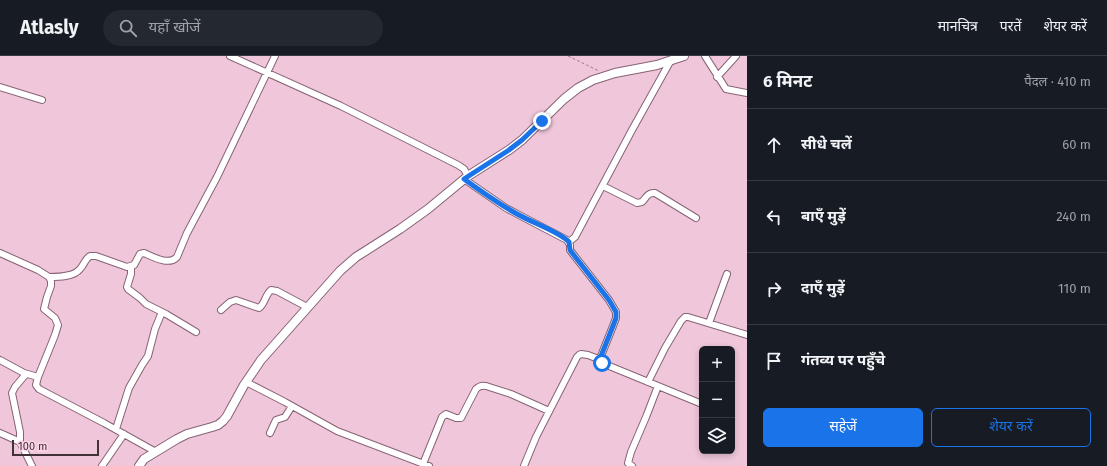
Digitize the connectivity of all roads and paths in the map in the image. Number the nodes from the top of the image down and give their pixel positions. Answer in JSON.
{"nodes":[{"id":1,"x":230,"y":56,"type":"edge"},
{"id":2,"x":275,"y":56,"type":"edge"},
{"id":3,"x":568,"y":56,"type":"edge"},
{"id":4,"x":684,"y":56,"type":"edge"},
{"id":5,"x":705,"y":56,"type":"edge"},
{"id":6,"x":736,"y":56,"type":"edge"},
{"id":7,"x":671,"y":60,"type":"junction"},
{"id":8,"x":267,"y":73,"type":"junction"},
{"id":9,"x":608,"y":75,"type":"junction"},
{"id":10,"x":717,"y":76,"type":"junction"},
{"id":11,"x":0,"y":87,"type":"edge"},
{"id":12,"x":747,"y":93,"type":"edge"},
{"id":13,"x":42,"y":100,"type":"dead end"},
{"id":14,"x":466,"y":178,"type":"junction"},
{"id":15,"x":603,"y":186,"type":"junction"},
{"id":16,"x":696,"y":218,"type":"dead end"},
{"id":17,"x":569,"y":242,"type":"junction"},
{"id":18,"x":0,"y":253,"type":"edge"},
{"id":19,"x":131,"y":267,"type":"junction"},
{"id":20,"x":727,"y":274,"type":"dead end"},
{"id":21,"x":49,"y":278,"type":"junction"},
{"id":22,"x":307,"y":307,"type":"junction"},
{"id":23,"x":221,"y":310,"type":"dead end"},
{"id":24,"x":162,"y":312,"type":"junction"},
{"id":25,"x":709,"y":323,"type":"junction"},
{"id":26,"x":196,"y":332,"type":"dead end"},
{"id":27,"x":747,"y":335,"type":"edge"},
{"id":28,"x":0,"y":360,"type":"edge"},
{"id":29,"x":601,"y":360,"type":"junction"},
{"id":30,"x":26,"y":374,"type":"junction"},
{"id":31,"x":38,"y":377,"type":"junction"},
{"id":32,"x":246,"y":382,"type":"junction"},
{"id":33,"x":648,"y":382,"type":"junction"},
{"id":34,"x":658,"y":386,"type":"junction"},
{"id":35,"x":699,"y":403,"type":"edge"},
{"id":36,"x":292,"y":406,"type":"junction"},
{"id":37,"x":549,"y":411,"type":"junction"},
{"id":38,"x":116,"y":429,"type":"junction"},
{"id":39,"x":0,"y":433,"type":"edge"},
{"id":40,"x":270,"y":433,"type":"dead end"},
{"id":41,"x":124,"y":434,"type":"junction"},
{"id":42,"x":20,"y":442,"type":"junction"},
{"id":43,"x":156,"y":452,"type":"junction"},
{"id":44,"x":426,"y":465,"type":"edge"},
{"id":45,"x":32,"y":466,"type":"edge"},
{"id":46,"x":102,"y":466,"type":"edge"},
{"id":47,"x":139,"y":466,"type":"edge"},
{"id":48,"x":524,"y":466,"type":"edge"},
{"id":49,"x":632,"y":466,"type":"edge"}],
"edges":[{"from":1,"to":8,"type":"street"},
{"from":2,"to":8,"type":"street"},
{"from":3,"to":9,"type":"path"},
{"from":4,"to":7,"type":"street"},
{"from":5,"to":10,"type":"street"},
{"from":6,"to":10,"type":"street"},
{"from":7,"to":9,"type":"street"},
{"from":7,"to":15,"type":"street"},
{"from":8,"to":14,"type":"street"},
{"from":8,"to":19,"type":"street"},
{"from":9,"to":14,"type":"street"},
{"from":10,"to":12,"type":"street"},
{"from":11,"to":13,"type":"street"},
{"from":14,"to":17,"type":"street"},
{"from":14,"to":22,"type":"street"},
{"from":15,"to":16,"type":"street"},
{"from":15,"to":17,"type":"street"},
{"from":17,"to":29,"type":"street"},
{"from":18,"to":21,"type":"street"},
{"from":19,"to":21,"type":"street"},
{"from":19,"to":24,"type":"street"},
{"from":20,"to":25,"type":"street"},
{"from":21,"to":31,"type":"street"},
{"from":22,"to":23,"type":"street"},
{"from":22,"to":32,"type":"street"},
{"from":24,"to":26,"type":"street"},
{"from":24,"to":38,"type":"street"},
{"from":25,"to":27,"type":"street"},
{"from":25,"to":33,"type":"street"},
{"from":28,"to":30,"type":"street"},
{"from":29,"to":33,"type":"street"},
{"from":29,"to":37,"type":"street"},
{"from":30,"to":31,"type":"street"},
{"from":30,"to":42,"type":"street"},
{"from":31,"to":38,"type":"street"},
{"from":32,"to":36,"type":"street"},
{"from":32,"to":43,"type":"street"},
{"from":33,"to":34,"type":"street"},
{"from":34,"to":35,"type":"street"},
{"from":34,"to":49,"type":"street"},
{"from":36,"to":40,"type":"street"},
{"from":36,"to":44,"type":"street"},
{"from":37,"to":44,"type":"street"},
{"from":37,"to":48,"type":"street"},
{"from":38,"to":41,"type":"street"},
{"from":39,"to":42,"type":"street"},
{"from":41,"to":43,"type":"street"},
{"from":41,"to":46,"type":"street"},
{"from":42,"to":45,"type":"street"},
{"from":43,"to":47,"type":"street"}]}
